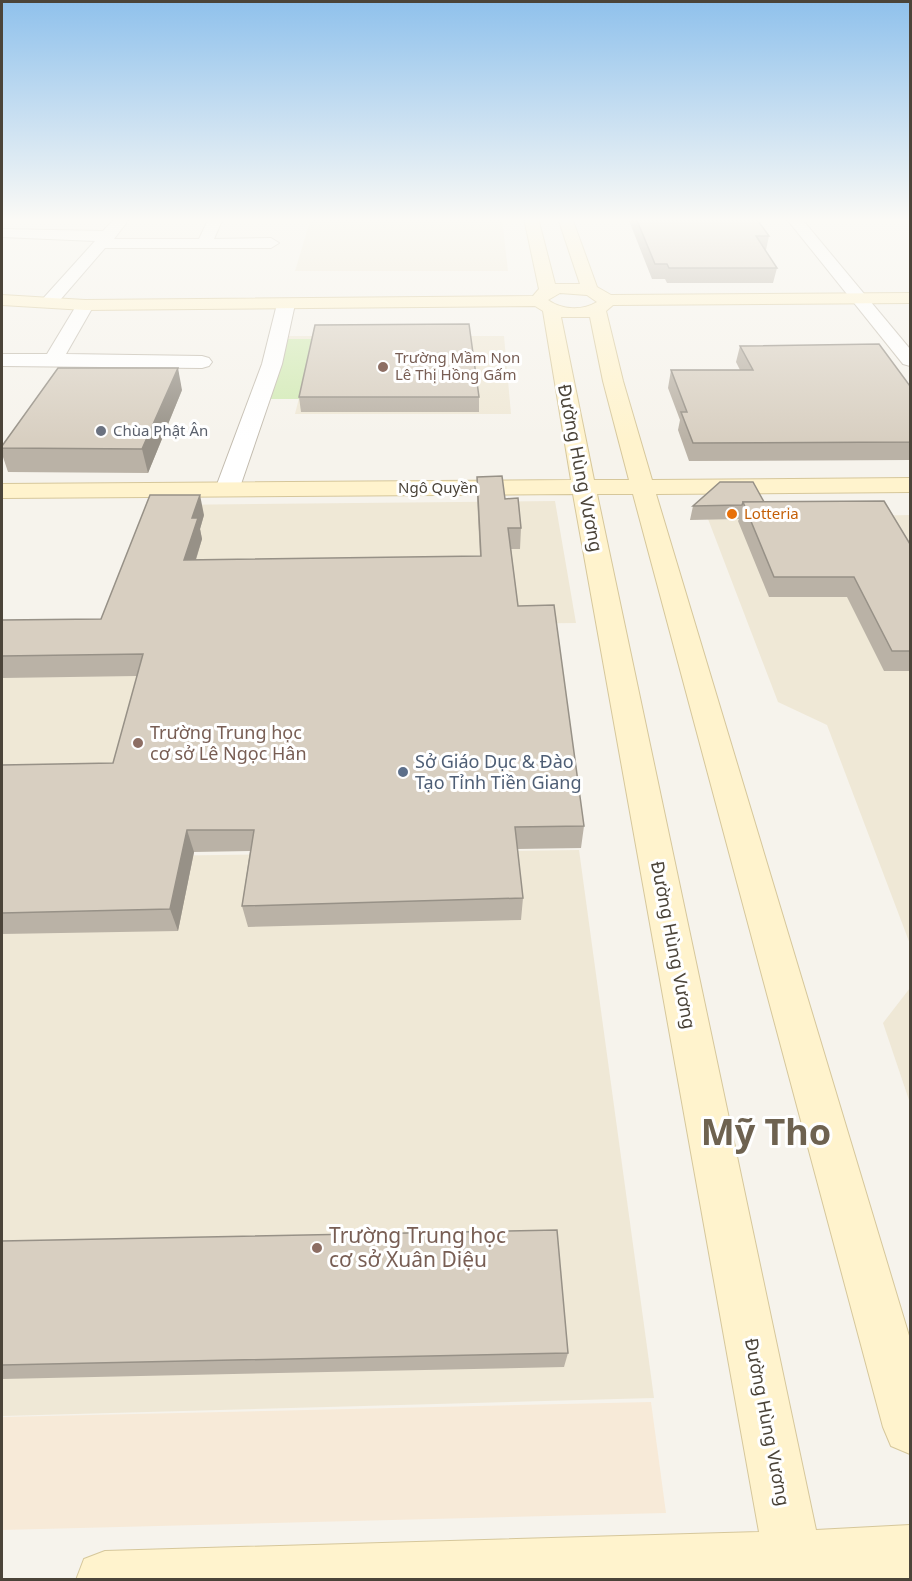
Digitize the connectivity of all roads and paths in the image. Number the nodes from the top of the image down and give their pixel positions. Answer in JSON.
{"nodes":[{"id":1,"x":58,"y":292,"type":"edge"},
{"id":2,"x":544,"y":292,"type":"edge"},
{"id":3,"x":561,"y":292,"type":"edge"},
{"id":4,"x":577,"y":292,"type":"edge"},
{"id":5,"x":595,"y":292,"type":"edge"},
{"id":6,"x":855,"y":292,"type":"edge"},
{"id":7,"x":910,"y":298,"type":"edge"},
{"id":8,"x":861,"y":299,"type":"junction"},
{"id":9,"x":2,"y":300,"type":"edge"},
{"id":10,"x":546,"y":300,"type":"junction"},
{"id":11,"x":598,"y":300,"type":"junction"},
{"id":12,"x":48,"y":303,"type":"junction"},
{"id":13,"x":286,"y":304,"type":"junction"},
{"id":14,"x":85,"y":305,"type":"junction"},
{"id":15,"x":2,"y":360,"type":"edge"},
{"id":16,"x":53,"y":360,"type":"junction"},
{"id":17,"x":910,"y":360,"type":"edge"},
{"id":18,"x":202,"y":362,"type":"dead end"},
{"id":19,"x":910,"y":485,"type":"edge"},
{"id":20,"x":228,"y":487,"type":"junction"},
{"id":21,"x":584,"y":488,"type":"junction"},
{"id":22,"x":643,"y":488,"type":"junction"},
{"id":23,"x":2,"y":491,"type":"edge"},
{"id":24,"x":910,"y":1427,"type":"edge"},
{"id":25,"x":910,"y":1554,"type":"edge"},
{"id":26,"x":795,"y":1570,"type":"edge"},
{"id":27,"x":105,"y":1580,"type":"edge"}],
"edges":[{"from":1,"to":12,"type":"street"},
{"from":2,"to":10,"type":"main road","name":"Đường Hùng Vương"},
{"from":3,"to":10,"type":"main road"},
{"from":4,"to":11,"type":"main road"},
{"from":5,"to":11,"type":"main road"},
{"from":6,"to":8,"type":"street"},
{"from":7,"to":8,"type":"main road"},
{"from":8,"to":11,"type":"main road"},
{"from":8,"to":17,"type":"street"},
{"from":9,"to":12,"type":"main road"},
{"from":10,"to":11,"type":"main road"},
{"from":10,"to":13,"type":"main road"},
{"from":10,"to":21,"type":"main road","name":"Đường Hùng Vương"},
{"from":11,"to":22,"type":"main road"},
{"from":12,"to":14,"type":"main road"},
{"from":13,"to":14,"type":"main road"},
{"from":13,"to":20,"type":"street"},
{"from":14,"to":16,"type":"street"},
{"from":15,"to":16,"type":"street"},
{"from":16,"to":18,"type":"street"},
{"from":19,"to":22,"type":"main road","name":"Ngô Quyền"},
{"from":20,"to":21,"type":"main road","name":"Ngô Quyền"},
{"from":20,"to":23,"type":"main road","name":"Ngô Quyền"},
{"from":21,"to":22,"type":"main road","name":"Ngô Quyền"},
{"from":21,"to":26,"type":"main road","name":"Đường Hùng Vương"},
{"from":22,"to":24,"type":"main road"},
{"from":25,"to":26,"type":"main road"},
{"from":26,"to":27,"type":"main road"}]}
